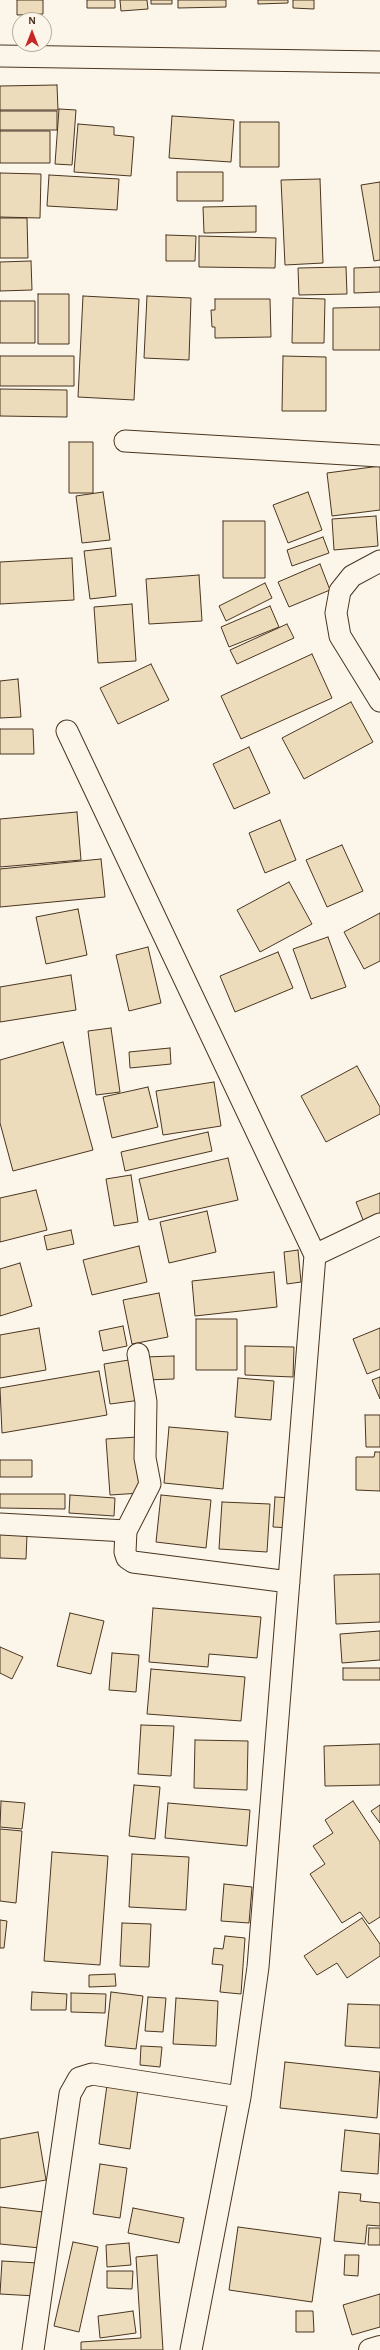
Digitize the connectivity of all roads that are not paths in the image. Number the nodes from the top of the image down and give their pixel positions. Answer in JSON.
{"nodes":[{"id":1,"x":0,"y":56,"type":"edge"},
{"id":2,"x":380,"y":62,"type":"edge"},
{"id":3,"x":125,"y":441,"type":"dead end"},
{"id":4,"x":380,"y":456,"type":"edge"},
{"id":5,"x":380,"y":561,"type":"edge"},
{"id":6,"x":380,"y":701,"type":"edge"},
{"id":7,"x":67,"y":731,"type":"dead end"},
{"id":8,"x":380,"y":1224,"type":"edge"},
{"id":9,"x":315,"y":1255,"type":"junction"},
{"id":10,"x":138,"y":1354,"type":"dead end"},
{"id":11,"x":0,"y":1524,"type":"edge"},
{"id":12,"x":126,"y":1531,"type":"junction"},
{"id":13,"x":289,"y":1582,"type":"junction"},
{"id":14,"x":240,"y":2097,"type":"junction"},
{"id":15,"x":380,"y":2347,"type":"edge"},
{"id":16,"x":34,"y":2350,"type":"edge"},
{"id":17,"x":191,"y":2350,"type":"edge"},
{"id":18,"x":370,"y":2350,"type":"edge"}],
"edges":[{"from":1,"to":2,"type":"street"},
{"from":3,"to":4,"type":"street"},
{"from":5,"to":6,"type":"street"},
{"from":7,"to":9,"type":"street"},
{"from":8,"to":9,"type":"street"},
{"from":9,"to":13,"type":"street"},
{"from":10,"to":12,"type":"street"},
{"from":11,"to":12,"type":"street"},
{"from":12,"to":13,"type":"street"},
{"from":13,"to":14,"type":"street"},
{"from":14,"to":16,"type":"street"},
{"from":14,"to":17,"type":"street"},
{"from":15,"to":18,"type":"main road"}]}
